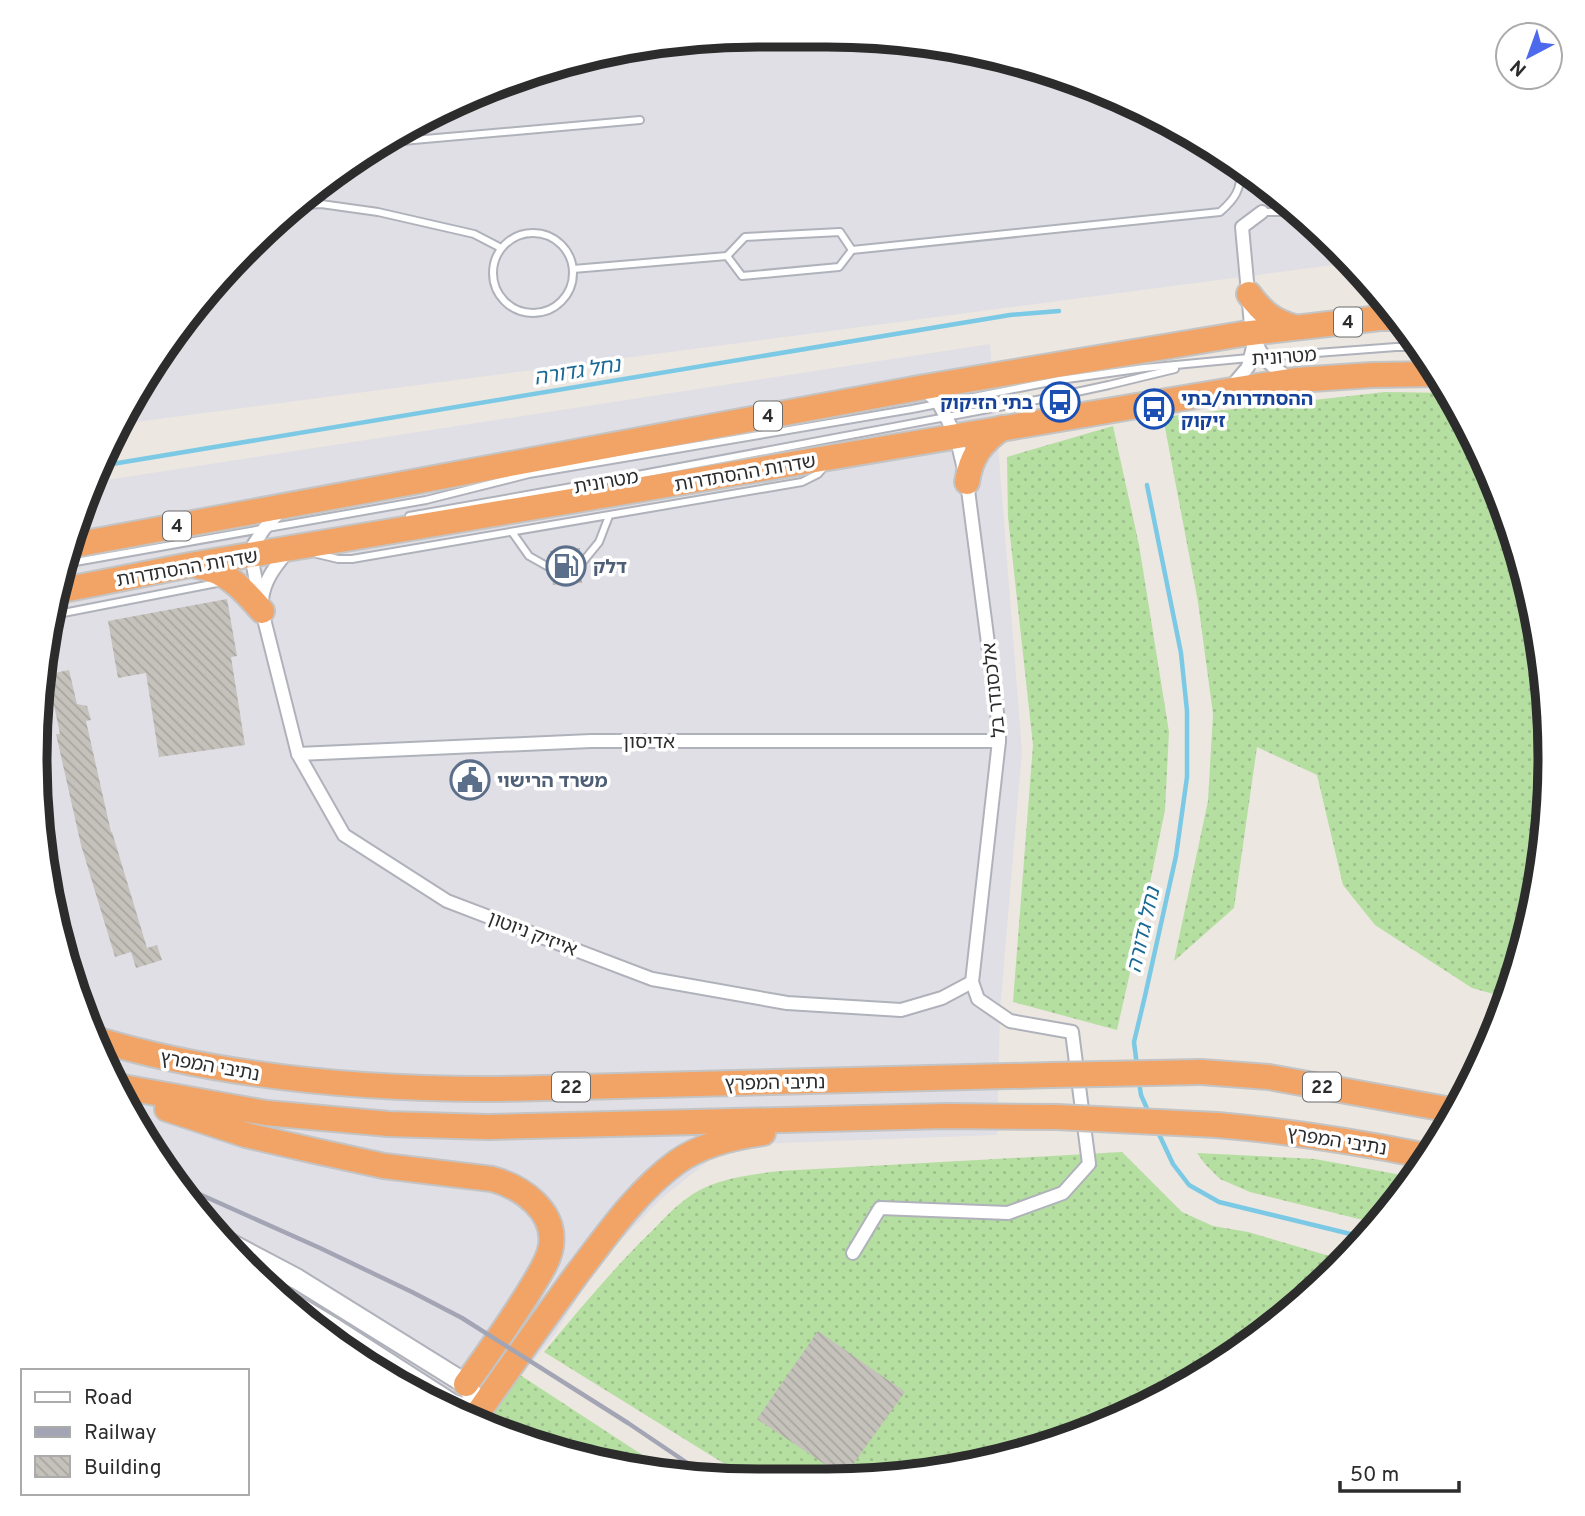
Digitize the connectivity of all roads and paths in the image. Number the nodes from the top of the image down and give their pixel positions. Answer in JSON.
{"nodes":[{"id":1,"x":640,"y":120,"type":"dead end"},
{"id":2,"x":415,"y":136,"type":"edge"},
{"id":3,"x":415,"y":140,"type":"junction"},
{"id":4,"x":405,"y":141,"type":"edge"},
{"id":5,"x":1240,"y":180,"type":"edge"},
{"id":6,"x":312,"y":205,"type":"edge"},
{"id":7,"x":1279,"y":210,"type":"edge"},
{"id":8,"x":1262,"y":212,"type":"junction"},
{"id":9,"x":1282,"y":212,"type":"edge"},
{"id":10,"x":501,"y":248,"type":"junction"},
{"id":11,"x":852,"y":250,"type":"junction"},
{"id":12,"x":727,"y":256,"type":"junction"},
{"id":13,"x":573,"y":269,"type":"junction"},
{"id":14,"x":1249,"y":295,"type":"junction"},
{"id":15,"x":1385,"y":318,"type":"edge"},
{"id":16,"x":1294,"y":327,"type":"junction"},
{"id":17,"x":1253,"y":332,"type":"junction"},
{"id":18,"x":1407,"y":347,"type":"edge"},
{"id":19,"x":1257,"y":358,"type":"junction"},
{"id":20,"x":1191,"y":365,"type":"junction"},
{"id":21,"x":1425,"y":374,"type":"edge"},
{"id":22,"x":1296,"y":380,"type":"junction"},
{"id":23,"x":919,"y":388,"type":"junction"},
{"id":24,"x":1226,"y":391,"type":"junction"},
{"id":25,"x":939,"y":404,"type":"junction"},
{"id":26,"x":951,"y":426,"type":"junction"},
{"id":27,"x":1002,"y":428,"type":"junction"},
{"id":28,"x":930,"y":441,"type":"junction"},
{"id":29,"x":835,"y":457,"type":"junction"},
{"id":30,"x":967,"y":482,"type":"junction"},
{"id":31,"x":285,"y":506,"type":"junction"},
{"id":32,"x":609,"y":516,"type":"junction"},
{"id":33,"x":398,"y":518,"type":"dead end"},
{"id":34,"x":512,"y":532,"type":"junction"},
{"id":35,"x":81,"y":544,"type":"edge"},
{"id":36,"x":268,"y":545,"type":"junction"},
{"id":37,"x":74,"y":563,"type":"edge"},
{"id":38,"x":190,"y":565,"type":"junction"},
{"id":39,"x":232,"y":580,"type":"junction"},
{"id":40,"x":68,"y":589,"type":"edge"},
{"id":41,"x":262,"y":611,"type":"junction"},
{"id":42,"x":62,"y":613,"type":"edge"},
{"id":43,"x":999,"y":741,"type":"junction"},
{"id":44,"x":298,"y":754,"type":"junction"},
{"id":45,"x":972,"y":982,"type":"junction"},
{"id":46,"x":107,"y":1042,"type":"edge"},
{"id":47,"x":129,"y":1088,"type":"edge"},
{"id":48,"x":134,"y":1098,"type":"edge"},
{"id":49,"x":1445,"y":1108,"type":"edge"},
{"id":50,"x":946,"y":1116,"type":"junction"},
{"id":51,"x":1417,"y":1154,"type":"edge"},
{"id":52,"x":247,"y":1253,"type":"edge"},
{"id":53,"x":853,"y":1253,"type":"dead end"},
{"id":54,"x":334,"y":1328,"type":"edge"},
{"id":55,"x":455,"y":1399,"type":"edge"},
{"id":56,"x":476,"y":1410,"type":"edge"},
{"id":57,"x":479,"y":1412,"type":"edge"}],
"edges":[{"from":1,"to":3,"type":"lane"},
{"from":2,"to":3,"type":"lane"},
{"from":3,"to":4,"type":"lane"},
{"from":5,"to":11,"type":"lane"},
{"from":6,"to":10,"type":"lane"},
{"from":7,"to":8,"type":"lane"},
{"from":8,"to":9,"type":"lane"},
{"from":8,"to":14,"type":"street"},
{"from":10,"to":13,"type":"lane"},
{"from":10,"to":13,"type":"lane"},
{"from":11,"to":12,"type":"lane"},
{"from":11,"to":12,"type":"lane"},
{"from":12,"to":13,"type":"lane"},
{"from":14,"to":16,"type":"highway"},
{"from":14,"to":17,"type":"street"},
{"from":15,"to":16,"type":"highway","number":"4"},
{"from":16,"to":17,"type":"highway","number":"4"},
{"from":17,"to":19,"type":"street"},
{"from":17,"to":23,"type":"highway","number":"4"},
{"from":18,"to":19,"type":"lane","name":"מטרונית"},
{"from":19,"to":20,"type":"lane","name":"מטרונית"},
{"from":19,"to":22,"type":"street"},
{"from":19,"to":24,"type":"street"},
{"from":20,"to":25,"type":"lane","name":"מטרונית"},
{"from":20,"to":26,"type":"lane","name":"מטרונית"},
{"from":21,"to":22,"type":"highway","name":"שדרות ההסתדרות","number":"4"},
{"from":22,"to":24,"type":"highway","name":"שדרות ההסתדרות","number":"4"},
{"from":23,"to":25,"type":"street","name":"אלכסנדר בל"},
{"from":23,"to":31,"type":"highway","number":"4"},
{"from":24,"to":27,"type":"highway","name":"שדרות ההסתדרות","number":"4"},
{"from":25,"to":26,"type":"street","name":"אלכסנדר בל"},
{"from":25,"to":36,"type":"lane","name":"מטרונית"},
{"from":26,"to":27,"type":"highway","name":"שדרות ההסתדרות","number":"4"},
{"from":26,"to":28,"type":"highway","name":"שדרות ההסתדרות","number":"4"},
{"from":26,"to":30,"type":"street","name":"אלכסנדר בל"},
{"from":26,"to":33,"type":"lane","name":"מטרונית"},
{"from":27,"to":30,"type":"highway"},
{"from":28,"to":29,"type":"highway","name":"שדרות ההסתדרות","number":"4"},
{"from":28,"to":30,"type":"street","name":"אלכסנדר בל"},
{"from":29,"to":32,"type":"lane"},
{"from":29,"to":36,"type":"highway","name":"שדרות ההסתדרות","number":"4"},
{"from":30,"to":43,"type":"street","name":"אלכסנדר בל"},
{"from":31,"to":35,"type":"highway","number":"4"},
{"from":31,"to":36,"type":"street","name":"אייזיק ניוטון"},
{"from":32,"to":34,"type":"lane"},
{"from":32,"to":34,"type":"lane"},
{"from":34,"to":36,"type":"lane"},
{"from":36,"to":37,"type":"lane","name":"מטרונית"},
{"from":36,"to":38,"type":"highway","name":"שדרות ההסתדרות","number":"4"},
{"from":36,"to":41,"type":"street","name":"אייזיק ניוטון"},
{"from":36,"to":41,"type":"street","name":"אייזיק ניוטון"},
{"from":38,"to":39,"type":"highway"},
{"from":38,"to":40,"type":"highway","name":"שדרות ההסתדרות","number":"4"},
{"from":39,"to":41,"type":"highway"},
{"from":39,"to":42,"type":"lane"},
{"from":41,"to":44,"type":"street","name":"אייזיק ניוטון"},
{"from":43,"to":44,"type":"street","name":"אדיסון"},
{"from":43,"to":45,"type":"street","name":"אלכסנדר בל"},
{"from":44,"to":45,"type":"street","name":"אייזיק ניוטון"},
{"from":45,"to":53,"type":"street"},
{"from":46,"to":49,"type":"highway","name":"נתיבי המפרץ","number":"22","bridge":true},
{"from":47,"to":50,"type":"highway","name":"נתיבי המפרץ","number":"22"},
{"from":48,"to":55,"type":"highway"},
{"from":50,"to":51,"type":"highway","name":"נתיבי המפרץ","number":"22","bridge":true},
{"from":50,"to":57,"type":"highway"},
{"from":52,"to":55,"type":"street"},
{"from":54,"to":55,"type":"street"},
{"from":55,"to":56,"type":"street"}]}
